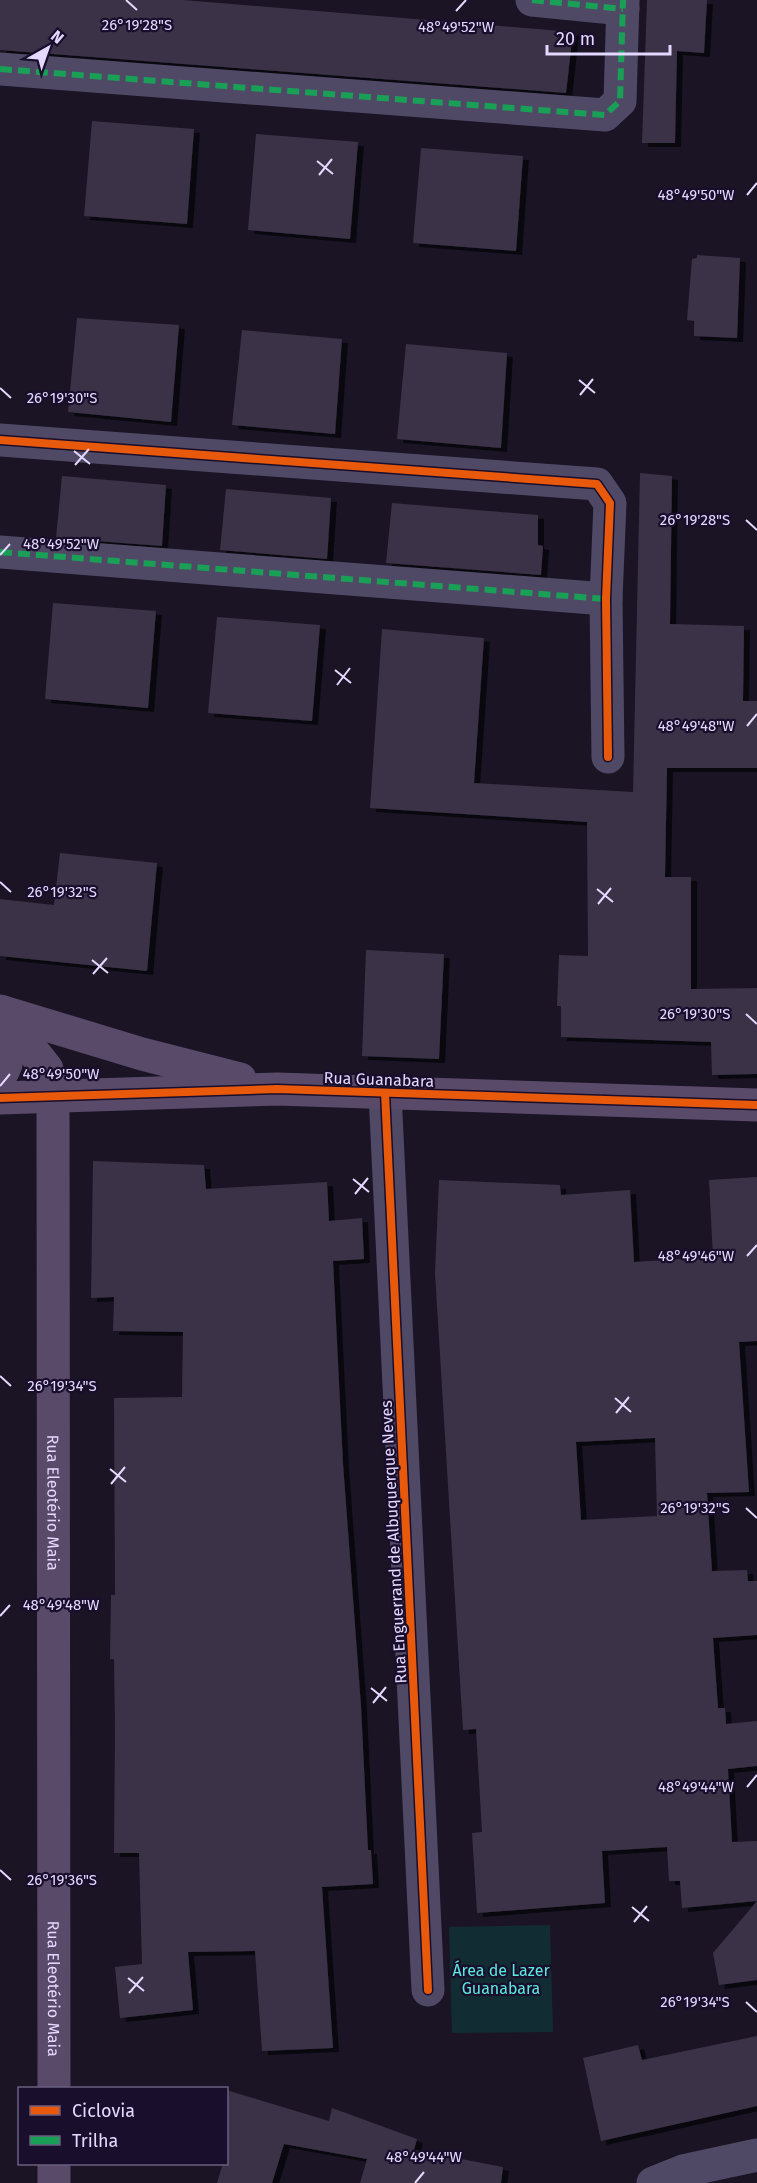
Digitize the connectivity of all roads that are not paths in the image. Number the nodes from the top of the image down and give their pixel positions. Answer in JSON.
{"nodes":[{"id":1,"x":532,"y":0,"type":"edge"},
{"id":2,"x":623,"y":4,"type":"edge"},
{"id":3,"x":0,"y":69,"type":"edge"},
{"id":4,"x":0,"y":440,"type":"edge"},
{"id":5,"x":0,"y":552,"type":"edge"},
{"id":6,"x":606,"y":599,"type":"junction"},
{"id":7,"x":608,"y":757,"type":"dead end"},
{"id":8,"x":1,"y":1011,"type":"edge"},
{"id":9,"x":0,"y":1076,"type":"edge"},
{"id":10,"x":277,"y":1089,"type":"junction"},
{"id":11,"x":385,"y":1093,"type":"junction"},
{"id":12,"x":53,"y":1096,"type":"junction"},
{"id":13,"x":0,"y":1098,"type":"edge"},
{"id":14,"x":757,"y":1105,"type":"edge"},
{"id":15,"x":428,"y":1990,"type":"dead end"},
{"id":16,"x":54,"y":2087,"type":"edge"},
{"id":17,"x":757,"y":2155,"type":"edge"},
{"id":18,"x":54,"y":2165,"type":"edge"},
{"id":19,"x":54,"y":2183,"type":"edge"},
{"id":20,"x":653,"y":2183,"type":"edge"}],
"edges":[{"from":1,"to":2,"type":"street"},
{"from":2,"to":3,"type":"street"},
{"from":4,"to":6,"type":"street"},
{"from":5,"to":6,"type":"street"},
{"from":6,"to":7,"type":"street"},
{"from":8,"to":9,"type":"main road"},
{"from":8,"to":10,"type":"main road","name":"Rua Guanabara"},
{"from":8,"to":12,"type":"main road","name":"Rua Eleotério Maia"},
{"from":10,"to":11,"type":"main road","name":"Rua Guanabara"},
{"from":10,"to":12,"type":"main road","name":"Rua Guanabara"},
{"from":11,"to":14,"type":"main road","name":"Rua Guanabara"},
{"from":11,"to":15,"type":"street","name":"Rua Enguerrand de Albuquerque Neves"},
{"from":12,"to":13,"type":"main road","name":"Rua Guanabara"},
{"from":12,"to":16,"type":"main road","name":"Rua Eleotério Maia"},
{"from":17,"to":20,"type":"street"},
{"from":18,"to":19,"type":"main road"}]}
